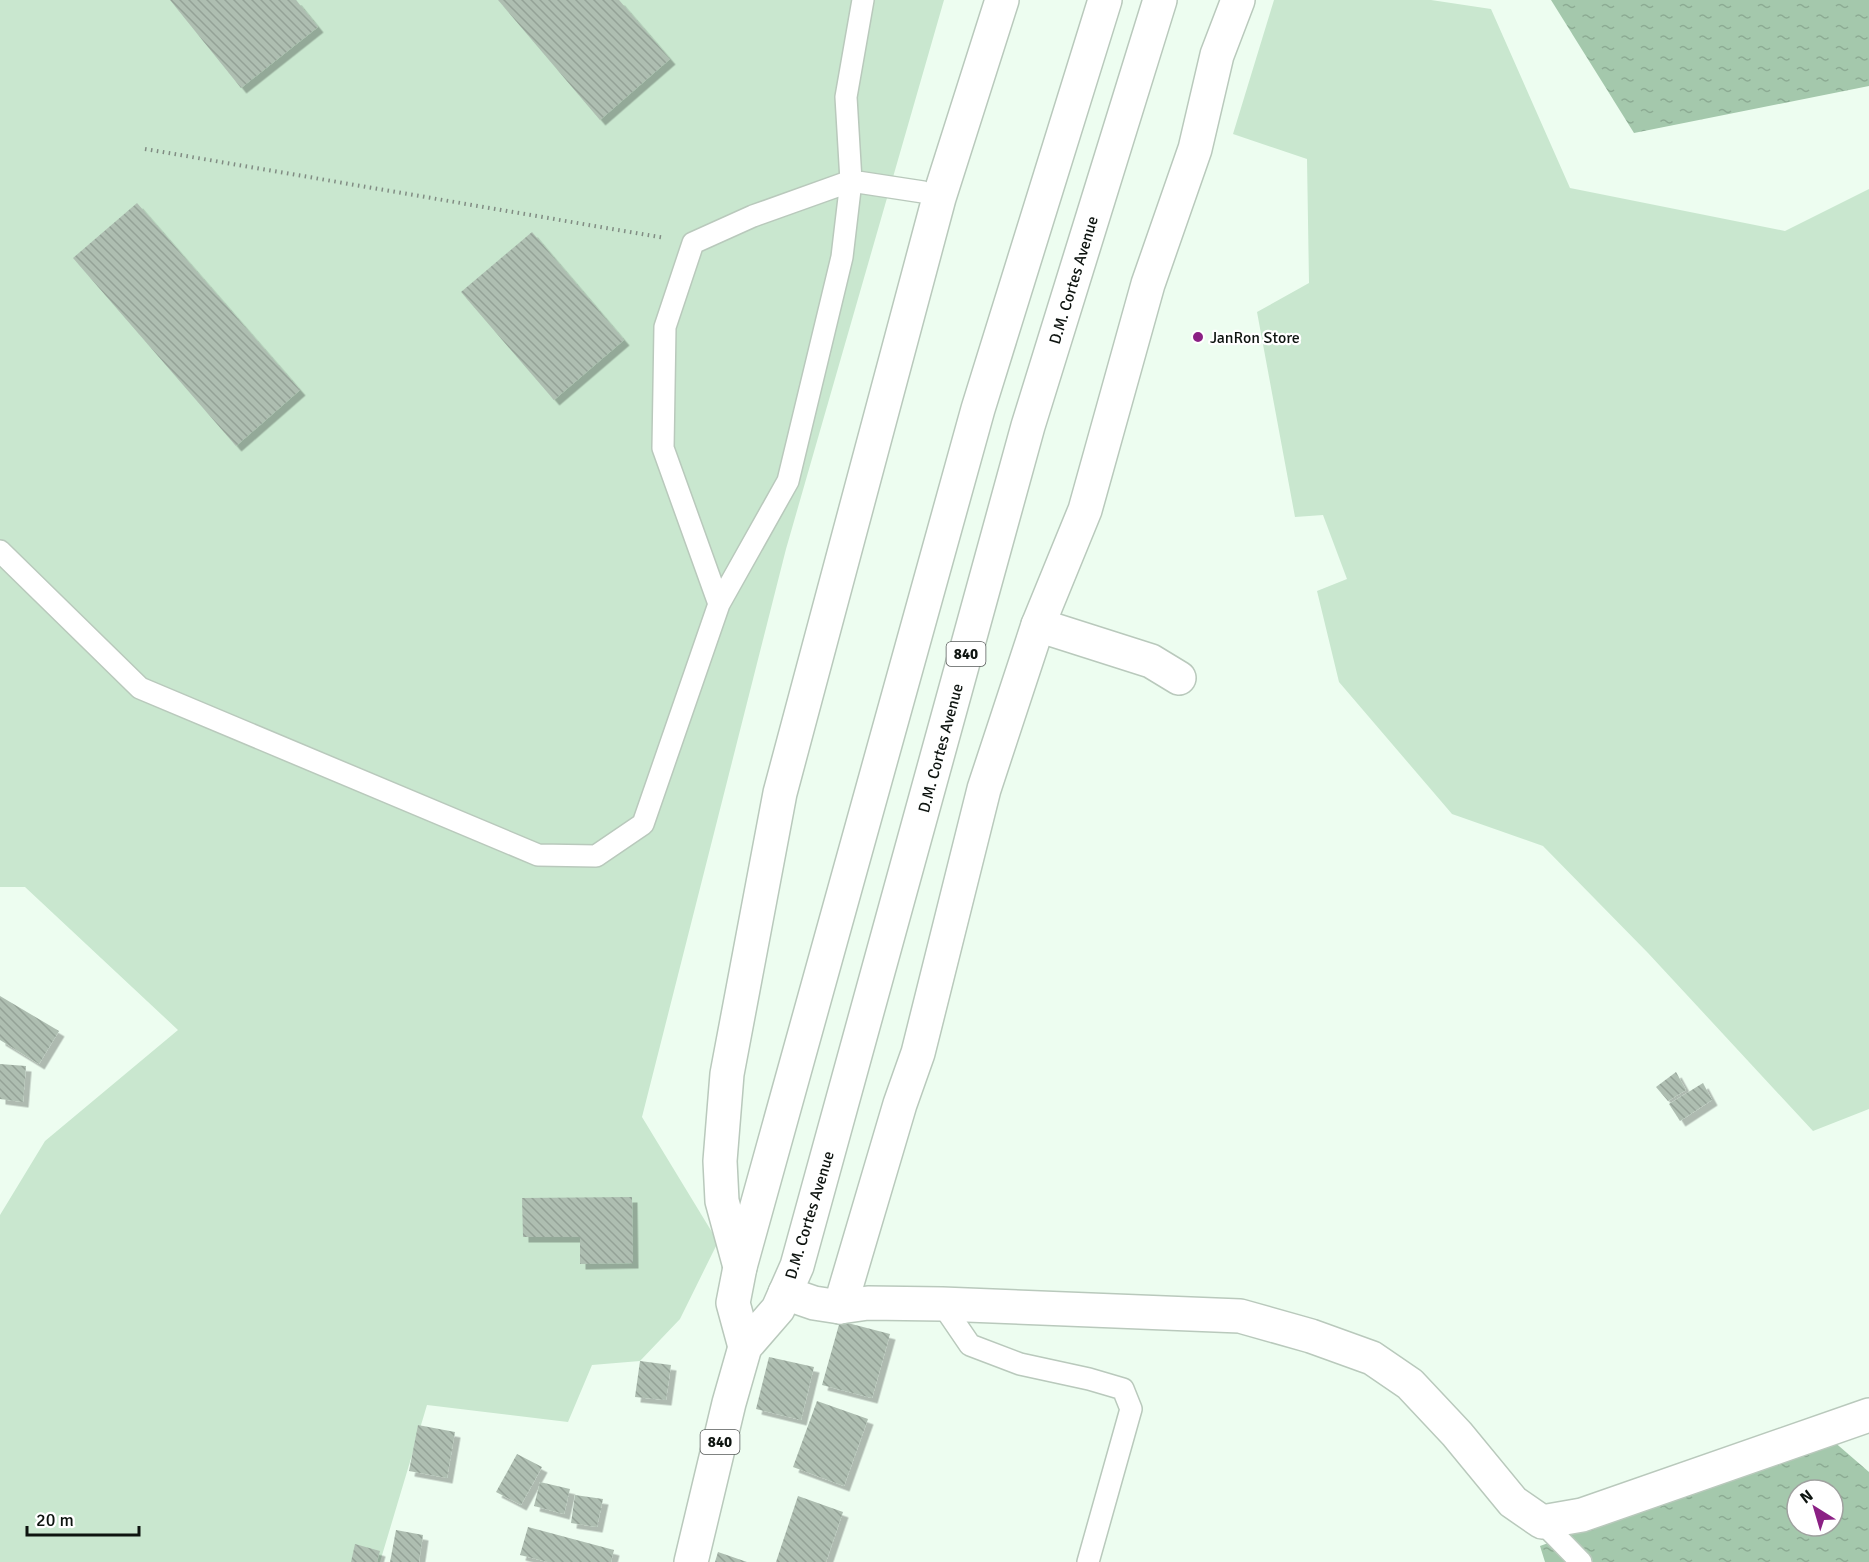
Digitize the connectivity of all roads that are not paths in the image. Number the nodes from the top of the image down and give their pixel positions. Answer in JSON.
{"nodes":[{"id":1,"x":863,"y":0,"type":"edge"},
{"id":2,"x":1002,"y":0,"type":"edge"},
{"id":3,"x":1105,"y":0,"type":"edge"},
{"id":4,"x":1160,"y":0,"type":"edge"},
{"id":5,"x":1238,"y":0,"type":"edge"},
{"id":6,"x":851,"y":181,"type":"junction"},
{"id":7,"x":939,"y":198,"type":"junction"},
{"id":8,"x":0,"y":550,"type":"edge"},
{"id":9,"x":719,"y":604,"type":"junction"},
{"id":10,"x":1038,"y":626,"type":"junction"},
{"id":11,"x":1179,"y":678,"type":"dead end"},
{"id":12,"x":740,"y":1267,"type":"junction"},
{"id":13,"x":785,"y":1293,"type":"junction"},
{"id":14,"x":942,"y":1304,"type":"junction"},
{"id":15,"x":840,"y":1307,"type":"junction"},
{"id":16,"x":745,"y":1347,"type":"junction"},
{"id":17,"x":1869,"y":1415,"type":"edge"},
{"id":18,"x":1542,"y":1522,"type":"junction"},
{"id":19,"x":691,"y":1562,"type":"edge"},
{"id":20,"x":1088,"y":1562,"type":"edge"},
{"id":21,"x":1581,"y":1562,"type":"edge"}],
"edges":[{"from":1,"to":6,"type":"lane"},
{"from":2,"to":7,"type":"main road"},
{"from":3,"to":12,"type":"main road","name":"D.M. Cortes Avenue","number":"840"},
{"from":4,"to":13,"type":"main road","name":"D.M. Cortes Avenue","number":"840"},
{"from":5,"to":10,"type":"main road"},
{"from":6,"to":7,"type":"lane"},
{"from":6,"to":9,"type":"lane"},
{"from":6,"to":9,"type":"lane"},
{"from":7,"to":12,"type":"main road"},
{"from":8,"to":9,"type":"lane"},
{"from":10,"to":11,"type":"main road"},
{"from":10,"to":15,"type":"main road"},
{"from":12,"to":16,"type":"main road","name":"D.M. Cortes Avenue","number":"840"},
{"from":13,"to":15,"type":"main road"},
{"from":13,"to":16,"type":"main road","name":"D.M. Cortes Avenue","number":"840"},
{"from":14,"to":15,"type":"main road"},
{"from":14,"to":18,"type":"main road"},
{"from":14,"to":20,"type":"lane"},
{"from":16,"to":19,"type":"main road","name":"D.M. Cortes Avenue","number":"840"},
{"from":17,"to":18,"type":"main road"},
{"from":18,"to":21,"type":"lane"}]}
